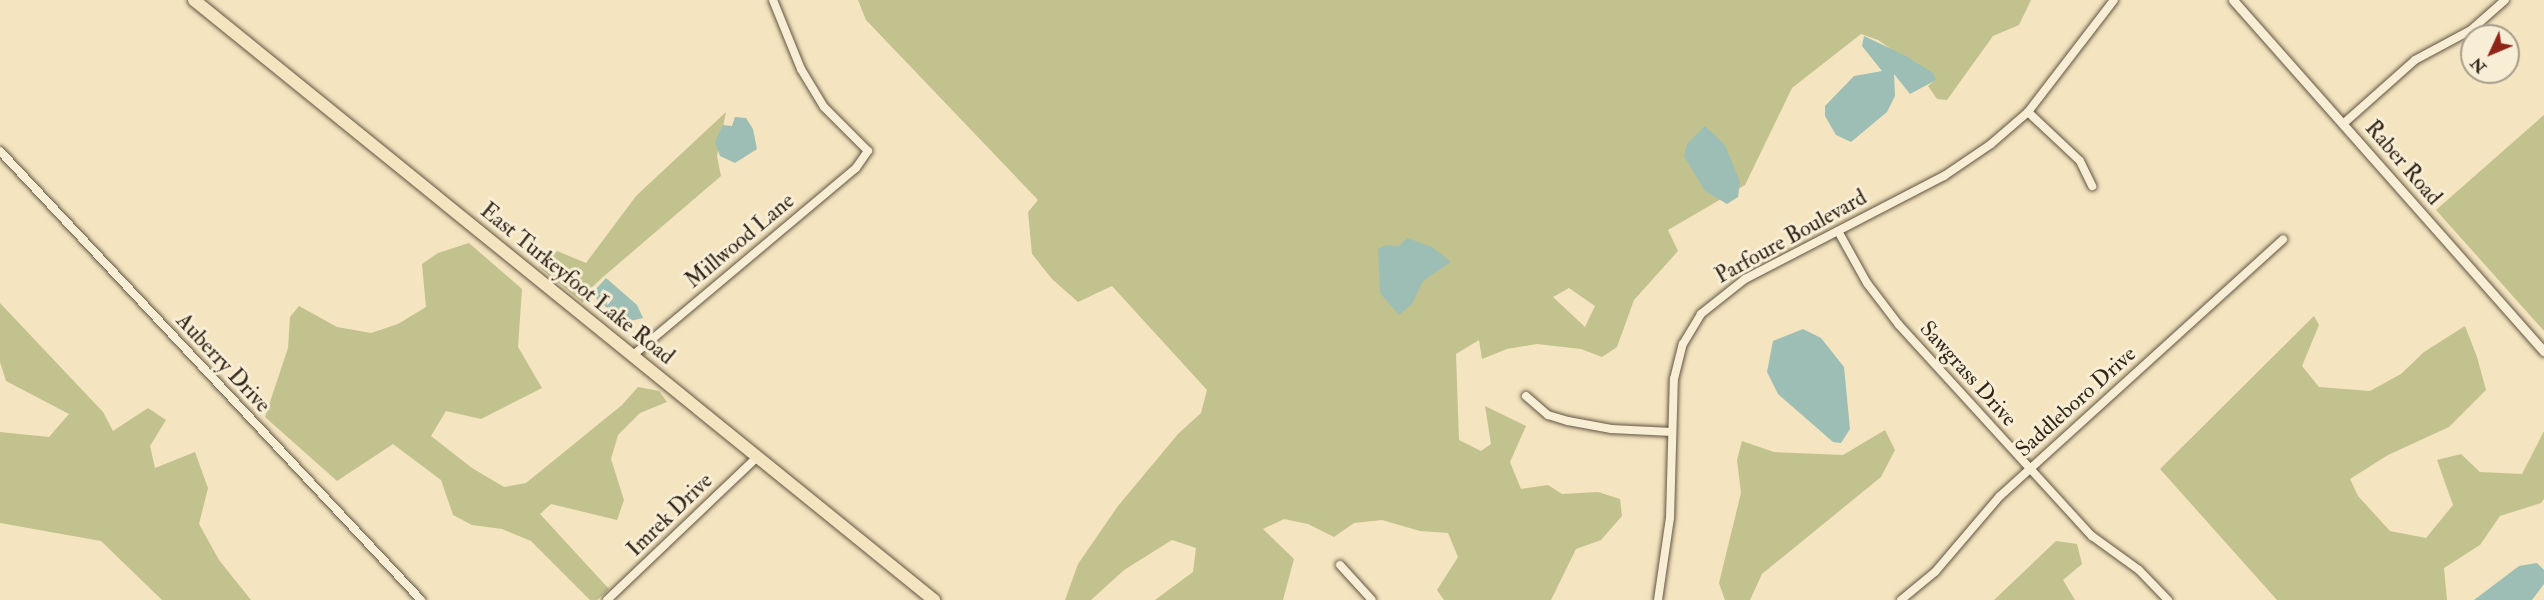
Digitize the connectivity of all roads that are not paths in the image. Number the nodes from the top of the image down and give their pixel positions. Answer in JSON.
{"nodes":[{"id":1,"x":194,"y":0,"type":"edge"},
{"id":2,"x":773,"y":0,"type":"edge"},
{"id":3,"x":2233,"y":0,"type":"edge"},
{"id":4,"x":2505,"y":0,"type":"edge"},
{"id":5,"x":2115,"y":1,"type":"edge"},
{"id":6,"x":2028,"y":112,"type":"junction"},
{"id":7,"x":2343,"y":124,"type":"junction"},
{"id":8,"x":0,"y":151,"type":"edge"},
{"id":9,"x":2092,"y":186,"type":"dead end"},
{"id":10,"x":1838,"y":231,"type":"junction"},
{"id":11,"x":2283,"y":238,"type":"dead end"},
{"id":12,"x":2544,"y":351,"type":"edge"},
{"id":13,"x":632,"y":356,"type":"junction"},
{"id":14,"x":1526,"y":396,"type":"dead end"},
{"id":15,"x":1672,"y":432,"type":"junction"},
{"id":16,"x":757,"y":457,"type":"junction"},
{"id":17,"x":2030,"y":469,"type":"junction"},
{"id":18,"x":1340,"y":565,"type":"dead end"},
{"id":19,"x":421,"y":600,"type":"edge"},
{"id":20,"x":607,"y":600,"type":"edge"},
{"id":21,"x":934,"y":600,"type":"edge"},
{"id":22,"x":1372,"y":600,"type":"edge"},
{"id":23,"x":1658,"y":600,"type":"edge"},
{"id":24,"x":1901,"y":600,"type":"edge"},
{"id":25,"x":2168,"y":600,"type":"edge"}],
"edges":[{"from":1,"to":13,"type":"main road","name":"East Turkeyfoot Lake Road"},
{"from":2,"to":13,"type":"street","name":"Millwood Lane"},
{"from":3,"to":7,"type":"street","name":"Raber Road"},
{"from":4,"to":7,"type":"street"},
{"from":5,"to":6,"type":"street","name":"Parfoure Boulevard"},
{"from":6,"to":9,"type":"street"},
{"from":6,"to":10,"type":"street","name":"Parfoure Boulevard"},
{"from":7,"to":12,"type":"street","name":"Raber Road"},
{"from":8,"to":19,"type":"street","name":"Auberry Drive"},
{"from":10,"to":15,"type":"street","name":"Parfoure Boulevard"},
{"from":10,"to":17,"type":"street","name":"Sawgrass Drive"},
{"from":11,"to":17,"type":"street","name":"Saddleboro Drive"},
{"from":13,"to":16,"type":"main road","name":"East Turkeyfoot Lake Road"},
{"from":14,"to":15,"type":"street"},
{"from":15,"to":23,"type":"street","name":"Parfoure Boulevard"},
{"from":16,"to":20,"type":"street","name":"Imrek Drive"},
{"from":16,"to":21,"type":"main road","name":"East Turkeyfoot Lake Road"},
{"from":17,"to":24,"type":"street","name":"Saddleboro Drive"},
{"from":17,"to":25,"type":"street","name":"Sawgrass Drive"},
{"from":18,"to":22,"type":"street"}]}
